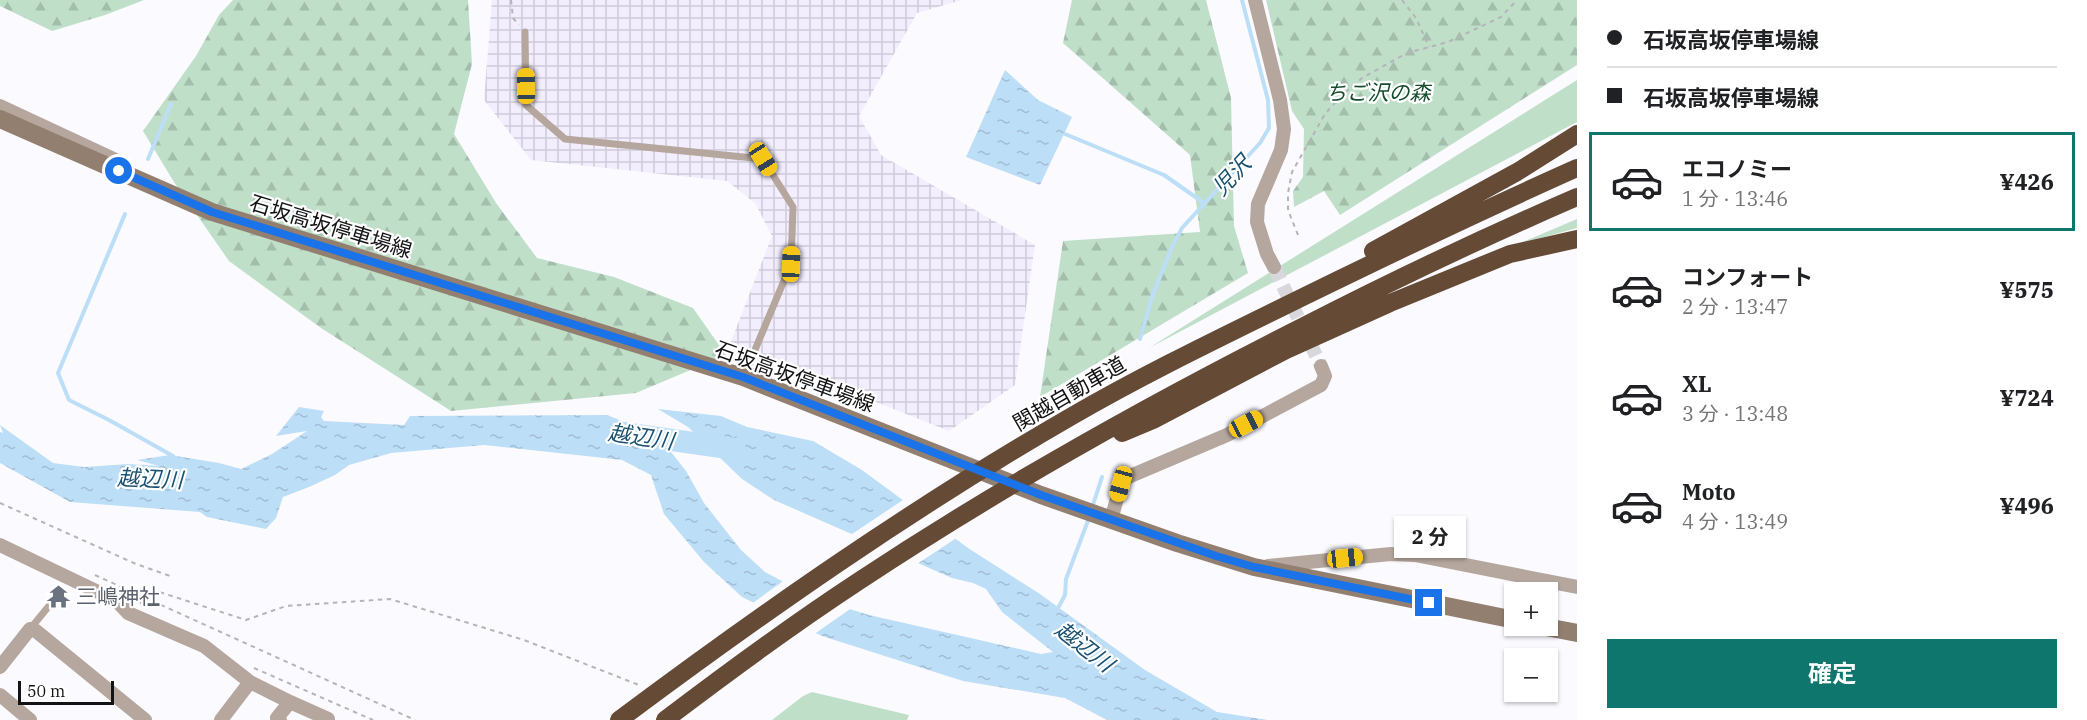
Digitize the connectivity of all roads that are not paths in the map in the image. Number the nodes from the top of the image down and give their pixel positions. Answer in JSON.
{"nodes":[{"id":1,"x":1254,"y":0,"type":"edge"},
{"id":2,"x":525,"y":32,"type":"road end"},
{"id":3,"x":0,"y":106,"type":"edge"},
{"id":4,"x":0,"y":119,"type":"edge"},
{"id":5,"x":1577,"y":134,"type":"edge"},
{"id":6,"x":1577,"y":168,"type":"edge"},
{"id":7,"x":159,"y":189,"type":"junction"},
{"id":8,"x":1577,"y":197,"type":"edge"},
{"id":9,"x":1577,"y":239,"type":"edge"},
{"id":10,"x":1274,"y":267,"type":"tunnel mouth"},
{"id":11,"x":1321,"y":366,"type":"dead end"},
{"id":12,"x":1158,"y":368,"type":"junction"},
{"id":13,"x":743,"y":377,"type":"junction"},
{"id":14,"x":1060,"y":457,"type":"junction"},
{"id":15,"x":1106,"y":518,"type":"junction"},
{"id":16,"x":0,"y":545,"type":"edge"},
{"id":17,"x":1254,"y":567,"type":"junction"},
{"id":18,"x":1577,"y":587,"type":"edge"},
{"id":19,"x":53,"y":601,"type":"dead end"},
{"id":20,"x":1504,"y":618,"type":"edge"},
{"id":21,"x":30,"y":629,"type":"junction"},
{"id":22,"x":1558,"y":629,"type":"edge"},
{"id":23,"x":1577,"y":633,"type":"edge"},
{"id":24,"x":0,"y":667,"type":"edge"},
{"id":25,"x":250,"y":682,"type":"junction"},
{"id":26,"x":0,"y":695,"type":"edge"},
{"id":27,"x":290,"y":702,"type":"junction"},
{"id":28,"x":328,"y":719,"type":"edge"},
{"id":29,"x":30,"y":720,"type":"edge"},
{"id":30,"x":145,"y":720,"type":"edge"},
{"id":31,"x":221,"y":720,"type":"edge"},
{"id":32,"x":280,"y":720,"type":"edge"},
{"id":33,"x":619,"y":720,"type":"edge"},
{"id":34,"x":665,"y":720,"type":"edge"}],
"edges":[{"from":1,"to":10,"type":"street"},
{"from":2,"to":13,"type":"lane"},
{"from":3,"to":7,"type":"street"},
{"from":4,"to":7,"type":"main road","name":"石坂高坂停車場線"},
{"from":5,"to":12,"type":"highway"},
{"from":6,"to":12,"type":"highway","name":"関越自動車道"},
{"from":7,"to":13,"type":"main road","name":"石坂高坂停車場線"},
{"from":8,"to":14,"type":"highway"},
{"from":9,"to":14,"type":"highway"},
{"from":11,"to":15,"type":"street"},
{"from":12,"to":33,"type":"highway","name":"関越自動車道"},
{"from":13,"to":15,"type":"main road","name":"石坂高坂停車場線"},
{"from":14,"to":34,"type":"highway"},
{"from":15,"to":17,"type":"main road","name":"石坂高坂停車場線"},
{"from":16,"to":25,"type":"street"},
{"from":17,"to":18,"type":"street"},
{"from":17,"to":20,"type":"main road","name":"石坂高坂停車場線"},
{"from":19,"to":21,"type":"lane"},
{"from":21,"to":24,"type":"street"},
{"from":21,"to":30,"type":"street"},
{"from":22,"to":23,"type":"main road"},
{"from":25,"to":27,"type":"street"},
{"from":25,"to":31,"type":"street"},
{"from":26,"to":29,"type":"street"},
{"from":27,"to":28,"type":"street"},
{"from":27,"to":32,"type":"street"}]}
